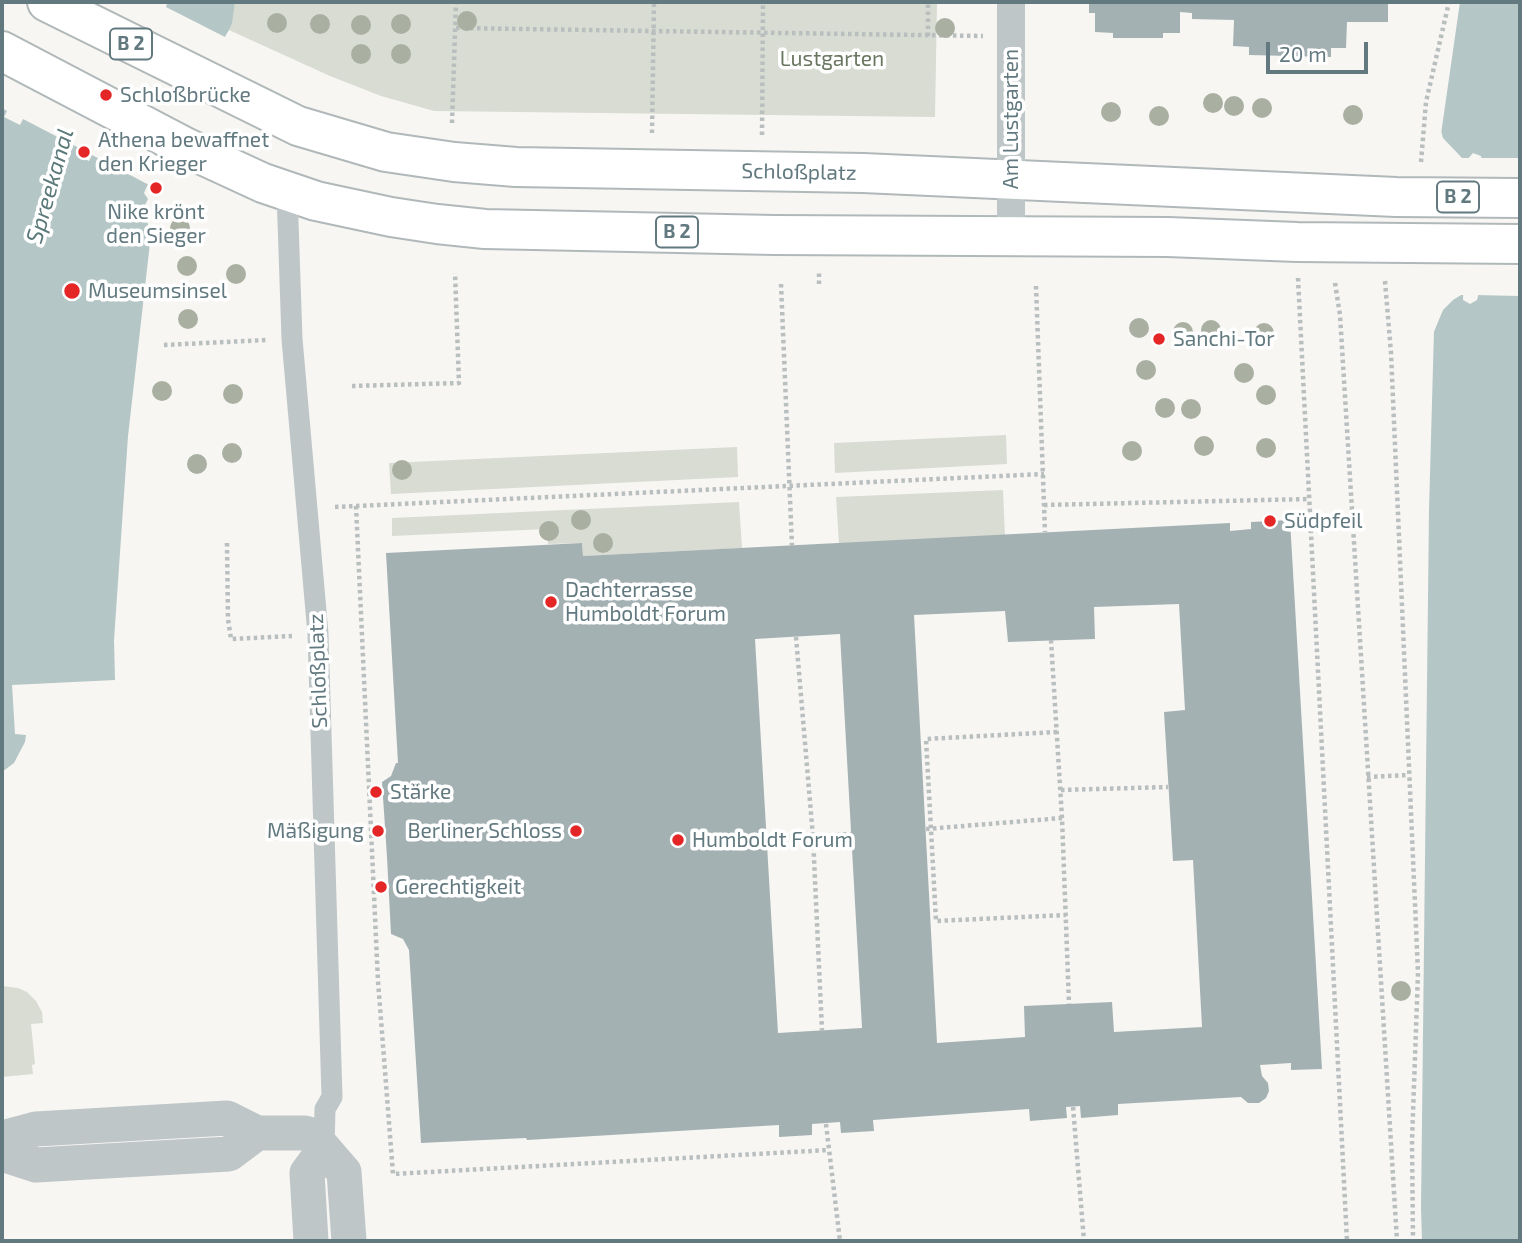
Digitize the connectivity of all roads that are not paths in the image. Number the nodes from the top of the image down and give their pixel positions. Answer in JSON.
{"nodes":[{"id":1,"x":47,"y":2,"type":"edge"},
{"id":2,"x":1011,"y":2,"type":"edge"},
{"id":3,"x":2,"y":51,"type":"edge"},
{"id":4,"x":1011,"y":178,"type":"junction"},
{"id":5,"x":287,"y":192,"type":"junction"},
{"id":6,"x":1520,"y":198,"type":"edge"},
{"id":7,"x":1010,"y":236,"type":"junction"},
{"id":8,"x":1520,"y":244,"type":"edge"},
{"id":9,"x":257,"y":1133,"type":"junction"},
{"id":10,"x":2,"y":1138,"type":"edge"},
{"id":11,"x":324,"y":1150,"type":"junction"},
{"id":12,"x":2,"y":1154,"type":"edge"},
{"id":13,"x":311,"y":1241,"type":"edge"},
{"id":14,"x":349,"y":1241,"type":"edge"}],
"edges":[{"from":1,"to":4,"type":"main road","name":"Schloßplatz","number":"B 2"},
{"from":2,"to":4,"type":"street","name":"Am Lustgarten"},
{"from":3,"to":5,"type":"main road","number":"B 2"},
{"from":4,"to":6,"type":"main road","name":"Schloßplatz","number":"B 2"},
{"from":4,"to":7,"type":"street","name":"Am Lustgarten"},
{"from":5,"to":7,"type":"main road","number":"B 2"},
{"from":5,"to":11,"type":"street","name":"Schloßplatz"},
{"from":7,"to":8,"type":"main road","number":"B 2"},
{"from":9,"to":10,"type":"street"},
{"from":9,"to":11,"type":"street"},
{"from":9,"to":12,"type":"street"},
{"from":11,"to":13,"type":"street","name":"Schloßplatz"},
{"from":11,"to":14,"type":"street"}]}
